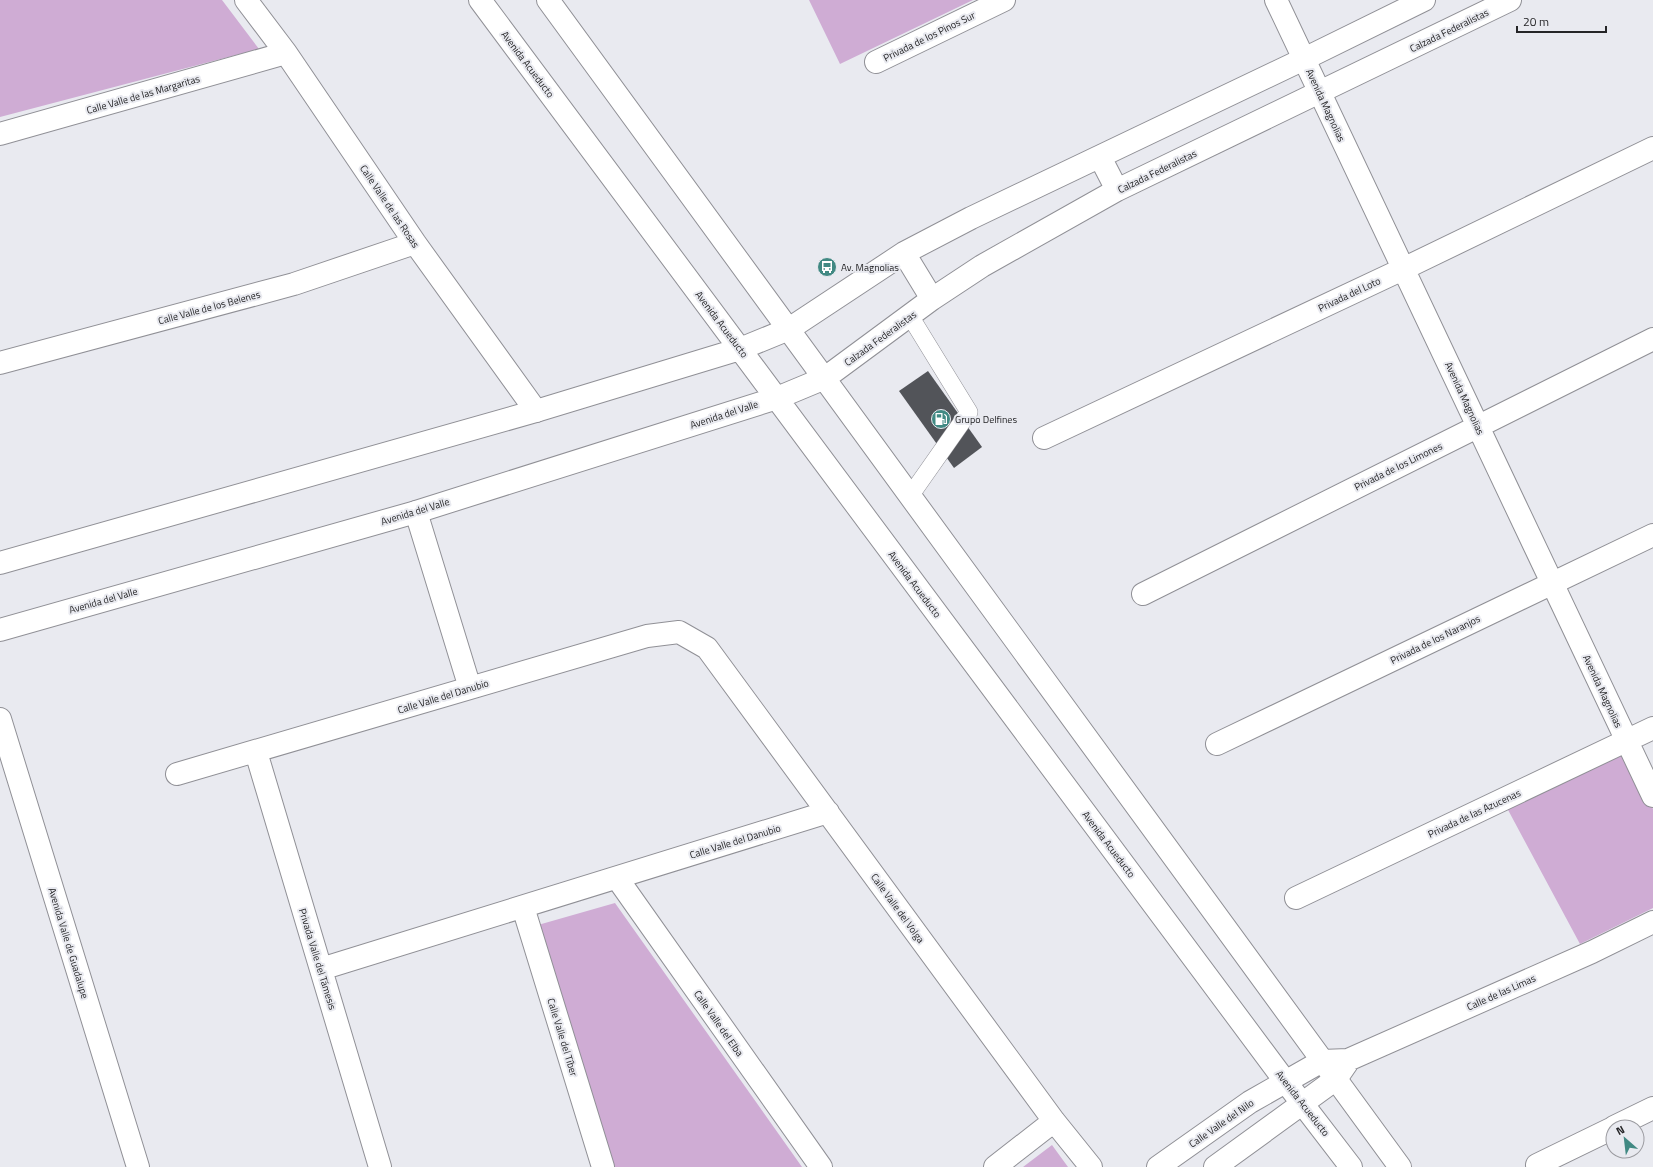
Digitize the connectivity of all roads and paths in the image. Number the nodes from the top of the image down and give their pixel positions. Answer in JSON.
{"nodes":[{"id":1,"x":246,"y":0,"type":"edge"},
{"id":2,"x":480,"y":0,"type":"edge"},
{"id":3,"x":548,"y":0,"type":"edge"},
{"id":4,"x":1004,"y":0,"type":"edge"},
{"id":5,"x":1276,"y":0,"type":"edge"},
{"id":6,"x":1424,"y":0,"type":"edge"},
{"id":7,"x":1510,"y":0,"type":"edge"},
{"id":8,"x":286,"y":53,"type":"junction"},
{"id":9,"x":1304,"y":59,"type":"junction"},
{"id":10,"x":876,"y":62,"type":"dead end"},
{"id":11,"x":1320,"y":92,"type":"junction"},
{"id":12,"x":0,"y":134,"type":"edge"},
{"id":13,"x":1653,"y":148,"type":"edge"},
{"id":14,"x":1100,"y":157,"type":"junction"},
{"id":15,"x":1117,"y":190,"type":"junction"},
{"id":16,"x":415,"y":244,"type":"junction"},
{"id":17,"x":904,"y":253,"type":"junction"},
{"id":18,"x":1403,"y":269,"type":"junction"},
{"id":19,"x":932,"y":299,"type":"junction"},
{"id":20,"x":910,"y":316,"type":"junction"},
{"id":21,"x":789,"y":329,"type":"junction"},
{"id":22,"x":1653,"y":339,"type":"edge"},
{"id":23,"x":740,"y":349,"type":"junction"},
{"id":24,"x":0,"y":363,"type":"edge"},
{"id":25,"x":825,"y":378,"type":"junction"},
{"id":26,"x":777,"y":398,"type":"junction"},
{"id":27,"x":536,"y":411,"type":"junction"},
{"id":28,"x":1478,"y":427,"type":"junction"},
{"id":29,"x":1044,"y":438,"type":"dead end"},
{"id":30,"x":910,"y":496,"type":"junction"},
{"id":31,"x":416,"y":512,"type":"junction"},
{"id":32,"x":1653,"y":535,"type":"edge"},
{"id":33,"x":0,"y":563,"type":"edge"},
{"id":34,"x":1552,"y":583,"type":"junction"},
{"id":35,"x":1143,"y":594,"type":"dead end"},
{"id":36,"x":0,"y":630,"type":"edge"},
{"id":37,"x":707,"y":648,"type":"joint"},
{"id":38,"x":470,"y":688,"type":"junction"},
{"id":39,"x":0,"y":719,"type":"edge"},
{"id":40,"x":1653,"y":728,"type":"edge"},
{"id":41,"x":1627,"y":741,"type":"junction"},
{"id":42,"x":1217,"y":744,"type":"dead end"},
{"id":43,"x":256,"y":752,"type":"junction"},
{"id":44,"x":177,"y":774,"type":"dead end"},
{"id":45,"x":1653,"y":796,"type":"edge"},
{"id":46,"x":828,"y":812,"type":"junction"},
{"id":47,"x":617,"y":878,"type":"junction"},
{"id":48,"x":1296,"y":898,"type":"dead end"},
{"id":49,"x":523,"y":907,"type":"junction"},
{"id":50,"x":1653,"y":922,"type":"edge"},
{"id":51,"x":321,"y":969,"type":"junction"},
{"id":52,"x":1348,"y":1060,"type":"junction"},
{"id":53,"x":1322,"y":1061,"type":"junction"},
{"id":54,"x":1336,"y":1079,"type":"junction"},
{"id":55,"x":1285,"y":1081,"type":"junction"},
{"id":56,"x":1303,"y":1103,"type":"junction"},
{"id":57,"x":1653,"y":1108,"type":"edge"},
{"id":58,"x":1630,"y":1119,"type":"edge"},
{"id":59,"x":1054,"y":1121,"type":"junction"},
{"id":60,"x":1605,"y":1131,"type":"edge"},
{"id":61,"x":1536,"y":1165,"type":"dead end"},
{"id":62,"x":138,"y":1167,"type":"edge"},
{"id":63,"x":380,"y":1167,"type":"edge"},
{"id":64,"x":603,"y":1167,"type":"edge"},
{"id":65,"x":821,"y":1167,"type":"edge"},
{"id":66,"x":995,"y":1167,"type":"edge"},
{"id":67,"x":1091,"y":1167,"type":"edge"},
{"id":68,"x":1158,"y":1167,"type":"edge"},
{"id":69,"x":1215,"y":1167,"type":"edge"},
{"id":70,"x":1351,"y":1167,"type":"edge"},
{"id":71,"x":1400,"y":1167,"type":"edge"}],
"edges":[{"from":1,"to":8,"type":"street","name":"Calle Valle de las Rosas"},
{"from":2,"to":23,"type":"street","name":"Avenida Acueducto"},
{"from":3,"to":21,"type":"street"},
{"from":4,"to":10,"type":"street","name":"Privada de los Pinos Sur"},
{"from":5,"to":9,"type":"street","name":"Avenida Magnolias"},
{"from":6,"to":9,"type":"street"},
{"from":7,"to":11,"type":"street","name":"Calzada Federalistas"},
{"from":8,"to":12,"type":"street","name":"Calle Valle de las Margaritas"},
{"from":8,"to":16,"type":"street","name":"Calle Valle de las Rosas"},
{"from":9,"to":11,"type":"street","name":"Avenida Magnolias"},
{"from":9,"to":14,"type":"street"},
{"from":11,"to":15,"type":"street","name":"Calzada Federalistas"},
{"from":11,"to":18,"type":"street","name":"Avenida Magnolias"},
{"from":13,"to":18,"type":"street","name":"Privada del Loto"},
{"from":14,"to":15,"type":"street"},
{"from":14,"to":17,"type":"street"},
{"from":15,"to":19,"type":"street","name":"Calzada Federalistas"},
{"from":16,"to":24,"type":"street","name":"Calle Valle de los Belenes"},
{"from":16,"to":27,"type":"street","name":"Calle Valle de las Rosas"},
{"from":17,"to":19,"type":"street"},
{"from":17,"to":21,"type":"street"},
{"from":18,"to":28,"type":"street","name":"Avenida Magnolias"},
{"from":18,"to":29,"type":"street","name":"Privada del Loto"},
{"from":19,"to":20,"type":"street","name":"Calzada Federalistas"},
{"from":20,"to":25,"type":"street","name":"Calzada Federalistas"},
{"from":20,"to":30,"type":"lane"},
{"from":21,"to":23,"type":"street"},
{"from":21,"to":25,"type":"street"},
{"from":22,"to":28,"type":"street","name":"Privada de los Limones"},
{"from":23,"to":26,"type":"street","name":"Avenida Acueducto"},
{"from":23,"to":27,"type":"street"},
{"from":25,"to":26,"type":"street","name":"Avenida del Valle"},
{"from":25,"to":30,"type":"street"},
{"from":26,"to":31,"type":"street","name":"Avenida del Valle"},
{"from":26,"to":55,"type":"street","name":"Avenida Acueducto"},
{"from":27,"to":33,"type":"street"},
{"from":28,"to":34,"type":"street","name":"Avenida Magnolias"},
{"from":28,"to":35,"type":"street","name":"Privada de los Limones"},
{"from":30,"to":53,"type":"street"},
{"from":31,"to":36,"type":"street","name":"Avenida del Valle"},
{"from":31,"to":38,"type":"street"},
{"from":32,"to":34,"type":"street","name":"Privada de los Naranjos"},
{"from":34,"to":41,"type":"street","name":"Avenida Magnolias"},
{"from":34,"to":42,"type":"street","name":"Privada de los Naranjos"},
{"from":37,"to":38,"type":"street","name":"Calle Valle del Danubio"},
{"from":37,"to":46,"type":"street","name":"Calle Valle del Volga"},
{"from":38,"to":43,"type":"street","name":"Calle Valle del Danubio"},
{"from":39,"to":62,"type":"street","name":"Avenida Valle de Guadalupe"},
{"from":40,"to":41,"type":"street","name":"Privada de las Azucenas"},
{"from":41,"to":45,"type":"street","name":"Avenida Magnolias"},
{"from":41,"to":48,"type":"street","name":"Privada de las Azucenas"},
{"from":43,"to":44,"type":"street","name":"Calle Valle del Danubio"},
{"from":43,"to":51,"type":"street","name":"Privada Valle del Támesis"},
{"from":46,"to":47,"type":"street","name":"Calle Valle del Danubio"},
{"from":46,"to":59,"type":"street","name":"Calle Valle del Volga"},
{"from":47,"to":49,"type":"street","name":"Calle Valle del Danubio"},
{"from":47,"to":65,"type":"street","name":"Calle Valle del Elba"},
{"from":49,"to":51,"type":"street","name":"Calle Valle del Danubio"},
{"from":49,"to":64,"type":"street","name":"Calle Valle del Tíber"},
{"from":50,"to":52,"type":"street","name":"Calle de las Limas"},
{"from":51,"to":63,"type":"street","name":"Privada Valle del Támesis"},
{"from":52,"to":53,"type":"street","name":"Calle de las Limas"},
{"from":52,"to":54,"type":"street"},
{"from":53,"to":54,"type":"street"},
{"from":53,"to":55,"type":"street","name":"Calle Valle del Nilo"},
{"from":54,"to":56,"type":"street"},
{"from":54,"to":71,"type":"street"},
{"from":55,"to":56,"type":"street","name":"Avenida Acueducto"},
{"from":55,"to":68,"type":"street","name":"Calle Valle del Nilo"},
{"from":56,"to":69,"type":"street"},
{"from":56,"to":70,"type":"street","name":"Avenida Acueducto"},
{"from":57,"to":58,"type":"street"},
{"from":59,"to":66,"type":"street"},
{"from":59,"to":67,"type":"street","name":"Calle Valle del Volga"},
{"from":60,"to":61,"type":"street"}]}
